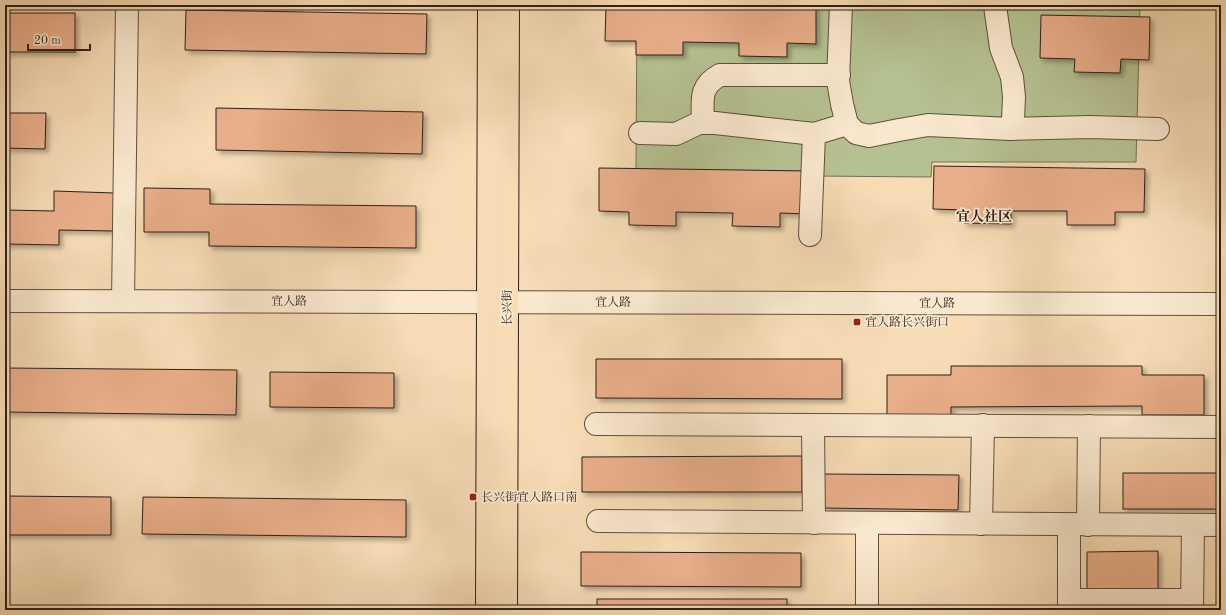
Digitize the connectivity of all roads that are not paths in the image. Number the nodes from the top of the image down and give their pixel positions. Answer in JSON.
{"nodes":[{"id":1,"x":127,"y":5,"type":"edge"},
{"id":2,"x":489,"y":5,"type":"edge"},
{"id":3,"x":508,"y":5,"type":"edge"},
{"id":4,"x":841,"y":5,"type":"edge"},
{"id":5,"x":992,"y":5,"type":"edge"},
{"id":6,"x":839,"y":75,"type":"junction"},
{"id":7,"x":703,"y":123,"type":"junction"},
{"id":8,"x":847,"y":124,"type":"junction"},
{"id":9,"x":1158,"y":129,"type":"dead end"},
{"id":10,"x":1010,"y":130,"type":"junction"},
{"id":11,"x":640,"y":133,"type":"dead end"},
{"id":12,"x":814,"y":134,"type":"junction"},
{"id":13,"x":810,"y":235,"type":"dead end"},
{"id":14,"x":5,"y":289,"type":"edge"},
{"id":15,"x":1221,"y":292,"type":"edge"},
{"id":16,"x":123,"y":295,"type":"junction"},
{"id":17,"x":498,"y":296,"type":"junction"},
{"id":18,"x":5,"y":302,"type":"edge"},
{"id":19,"x":1221,"y":304,"type":"edge"},
{"id":20,"x":596,"y":424,"type":"dead end"},
{"id":21,"x":813,"y":425,"type":"junction"},
{"id":22,"x":983,"y":425,"type":"junction"},
{"id":23,"x":1089,"y":426,"type":"junction"},
{"id":24,"x":1221,"y":427,"type":"edge"},
{"id":25,"x":598,"y":521,"type":"dead end"},
{"id":26,"x":814,"y":523,"type":"junction"},
{"id":27,"x":867,"y":523,"type":"junction"},
{"id":28,"x":982,"y":524,"type":"junction"},
{"id":29,"x":1078,"y":524,"type":"junction"},
{"id":30,"x":1193,"y":525,"type":"junction"},
{"id":31,"x":1221,"y":526,"type":"edge"},
{"id":32,"x":1069,"y":605,"type":"edge"},
{"id":33,"x":1192,"y":605,"type":"edge"},
{"id":34,"x":487,"y":610,"type":"edge"},
{"id":35,"x":506,"y":610,"type":"edge"},
{"id":36,"x":867,"y":610,"type":"edge"}],
"edges":[{"from":1,"to":16,"type":"street"},
{"from":2,"to":17,"type":"main road","name":"长兴街"},
{"from":3,"to":17,"type":"main road","name":"长兴街"},
{"from":4,"to":6,"type":"street"},
{"from":5,"to":10,"type":"street"},
{"from":6,"to":7,"type":"street"},
{"from":6,"to":8,"type":"street"},
{"from":7,"to":11,"type":"street"},
{"from":7,"to":12,"type":"street"},
{"from":8,"to":10,"type":"street"},
{"from":8,"to":12,"type":"street"},
{"from":9,"to":10,"type":"street"},
{"from":12,"to":13,"type":"street"},
{"from":14,"to":16,"type":"street","name":"宜人路"},
{"from":15,"to":17,"type":"street","name":"宜人路"},
{"from":16,"to":17,"type":"street","name":"宜人路"},
{"from":16,"to":18,"type":"street","name":"宜人路"},
{"from":17,"to":19,"type":"street","name":"宜人路"},
{"from":17,"to":34,"type":"main road","name":"长兴街"},
{"from":17,"to":35,"type":"main road","name":"长兴街"},
{"from":20,"to":21,"type":"street"},
{"from":21,"to":22,"type":"street"},
{"from":21,"to":26,"type":"street"},
{"from":22,"to":23,"type":"street"},
{"from":22,"to":28,"type":"street"},
{"from":23,"to":24,"type":"street"},
{"from":23,"to":29,"type":"street"},
{"from":25,"to":26,"type":"street"},
{"from":26,"to":27,"type":"street"},
{"from":27,"to":28,"type":"street"},
{"from":27,"to":36,"type":"street"},
{"from":28,"to":29,"type":"street"},
{"from":29,"to":30,"type":"street"},
{"from":29,"to":32,"type":"street"},
{"from":30,"to":31,"type":"street"},
{"from":30,"to":33,"type":"street"},
{"from":32,"to":33,"type":"street"}]}
